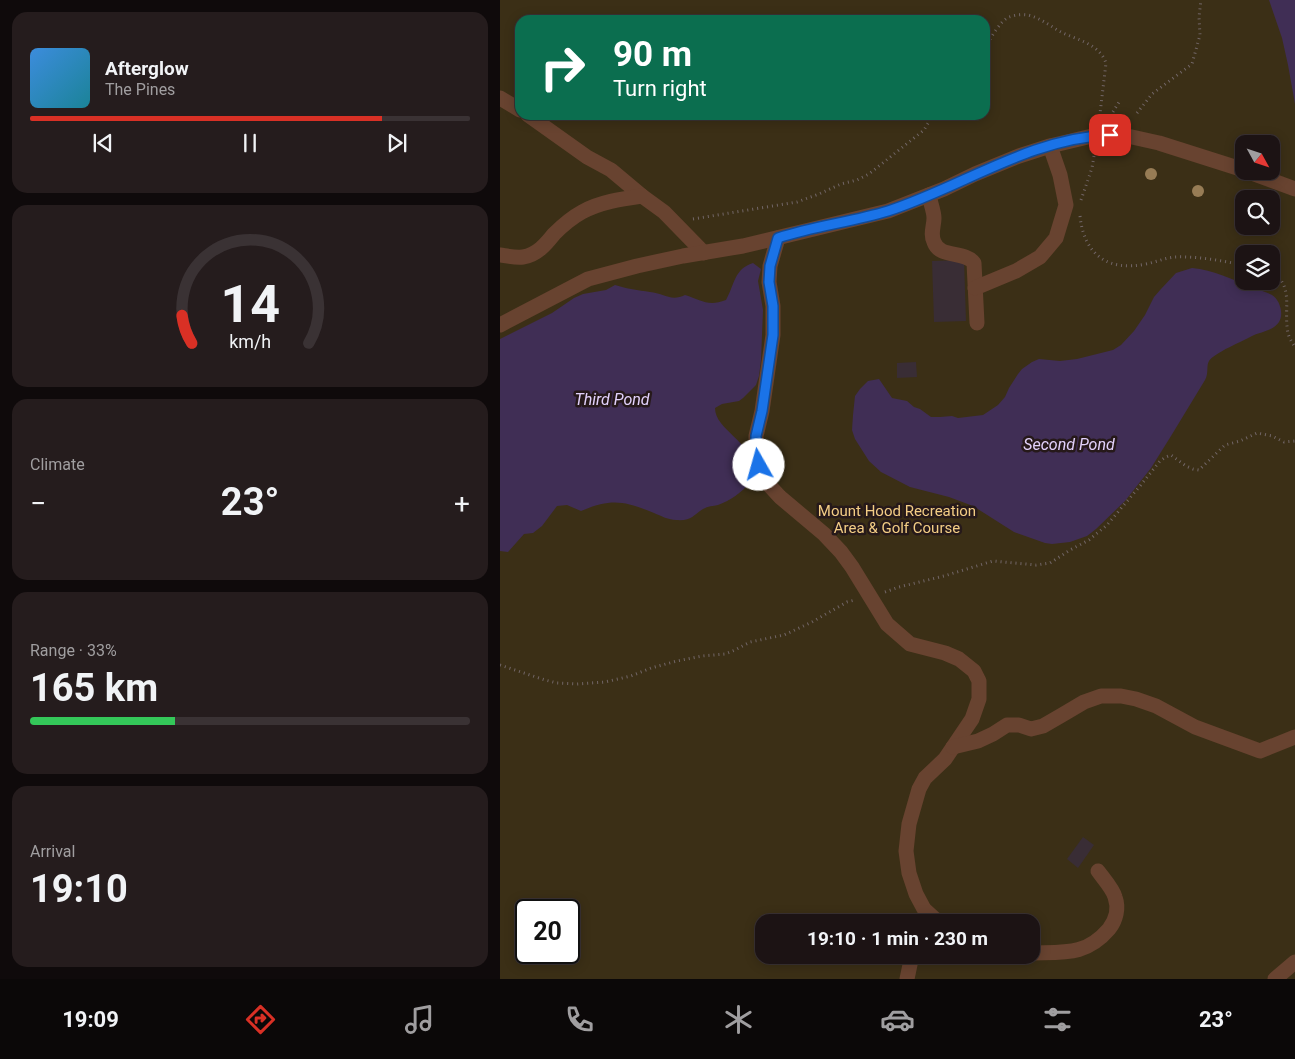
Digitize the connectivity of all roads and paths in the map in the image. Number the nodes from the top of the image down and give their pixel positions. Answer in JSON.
{"nodes":[{"id":1,"x":1201,"y":0,"type":"edge"},
{"id":2,"x":500,"y":98,"type":"edge"},
{"id":3,"x":1119,"y":102,"type":"dead end"},
{"id":4,"x":515,"y":107,"type":"edge"},
{"id":5,"x":1137,"y":113,"type":"dead end"},
{"id":6,"x":535,"y":120,"type":"edge"},
{"id":7,"x":930,"y":120,"type":"edge"},
{"id":8,"x":1110,"y":127,"type":"dead end"},
{"id":9,"x":1050,"y":146,"type":"junction"},
{"id":10,"x":1235,"y":168,"type":"edge"},
{"id":11,"x":1269,"y":180,"type":"edge"},
{"id":12,"x":1295,"y":190,"type":"edge"},
{"id":13,"x":929,"y":195,"type":"junction"},
{"id":14,"x":642,"y":196,"type":"junction"},
{"id":15,"x":668,"y":216,"type":"junction"},
{"id":16,"x":778,"y":238,"type":"junction"},
{"id":17,"x":704,"y":252,"type":"junction"},
{"id":18,"x":500,"y":255,"type":"edge"},
{"id":19,"x":1280,"y":278,"type":"edge"},
{"id":20,"x":975,"y":288,"type":"junction"},
{"id":21,"x":977,"y":324,"type":"dead end"},
{"id":22,"x":500,"y":325,"type":"edge"},
{"id":23,"x":1295,"y":347,"type":"edge"},
{"id":24,"x":1295,"y":441,"type":"edge"},
{"id":25,"x":870,"y":597,"type":"junction"},
{"id":26,"x":500,"y":665,"type":"edge"},
{"id":27,"x":1295,"y":737,"type":"edge"},
{"id":28,"x":954,"y":747,"type":"junction"},
{"id":29,"x":1098,"y":871,"type":"dead end"},
{"id":30,"x":920,"y":901,"type":"junction"},
{"id":31,"x":919,"y":914,"type":"edge"},
{"id":32,"x":930,"y":914,"type":"edge"},
{"id":33,"x":1040,"y":953,"type":"edge"},
{"id":34,"x":1295,"y":962,"type":"edge"},
{"id":35,"x":910,"y":964,"type":"edge"},
{"id":36,"x":907,"y":979,"type":"edge"},
{"id":37,"x":1275,"y":979,"type":"edge"}],
"edges":[{"from":1,"to":5,"type":"path"},
{"from":2,"to":4,"type":"lane"},
{"from":3,"to":8,"type":"path"},
{"from":6,"to":14,"type":"lane"},
{"from":7,"to":15,"type":"path"},
{"from":9,"to":10,"type":"lane"},
{"from":9,"to":13,"type":"lane"},
{"from":9,"to":20,"type":"lane"},
{"from":11,"to":12,"type":"lane"},
{"from":13,"to":16,"type":"lane"},
{"from":13,"to":20,"type":"lane"},
{"from":14,"to":15,"type":"lane"},
{"from":14,"to":18,"type":"lane"},
{"from":15,"to":17,"type":"lane"},
{"from":16,"to":17,"type":"lane"},
{"from":16,"to":25,"type":"lane"},
{"from":17,"to":22,"type":"lane"},
{"from":19,"to":23,"type":"path"},
{"from":20,"to":21,"type":"lane"},
{"from":24,"to":25,"type":"path"},
{"from":25,"to":26,"type":"path"},
{"from":25,"to":28,"type":"lane"},
{"from":27,"to":28,"type":"lane"},
{"from":28,"to":30,"type":"lane"},
{"from":29,"to":33,"type":"lane"},
{"from":30,"to":31,"type":"lane"},
{"from":30,"to":32,"type":"lane"},
{"from":34,"to":37,"type":"lane"},
{"from":35,"to":36,"type":"lane"}]}
